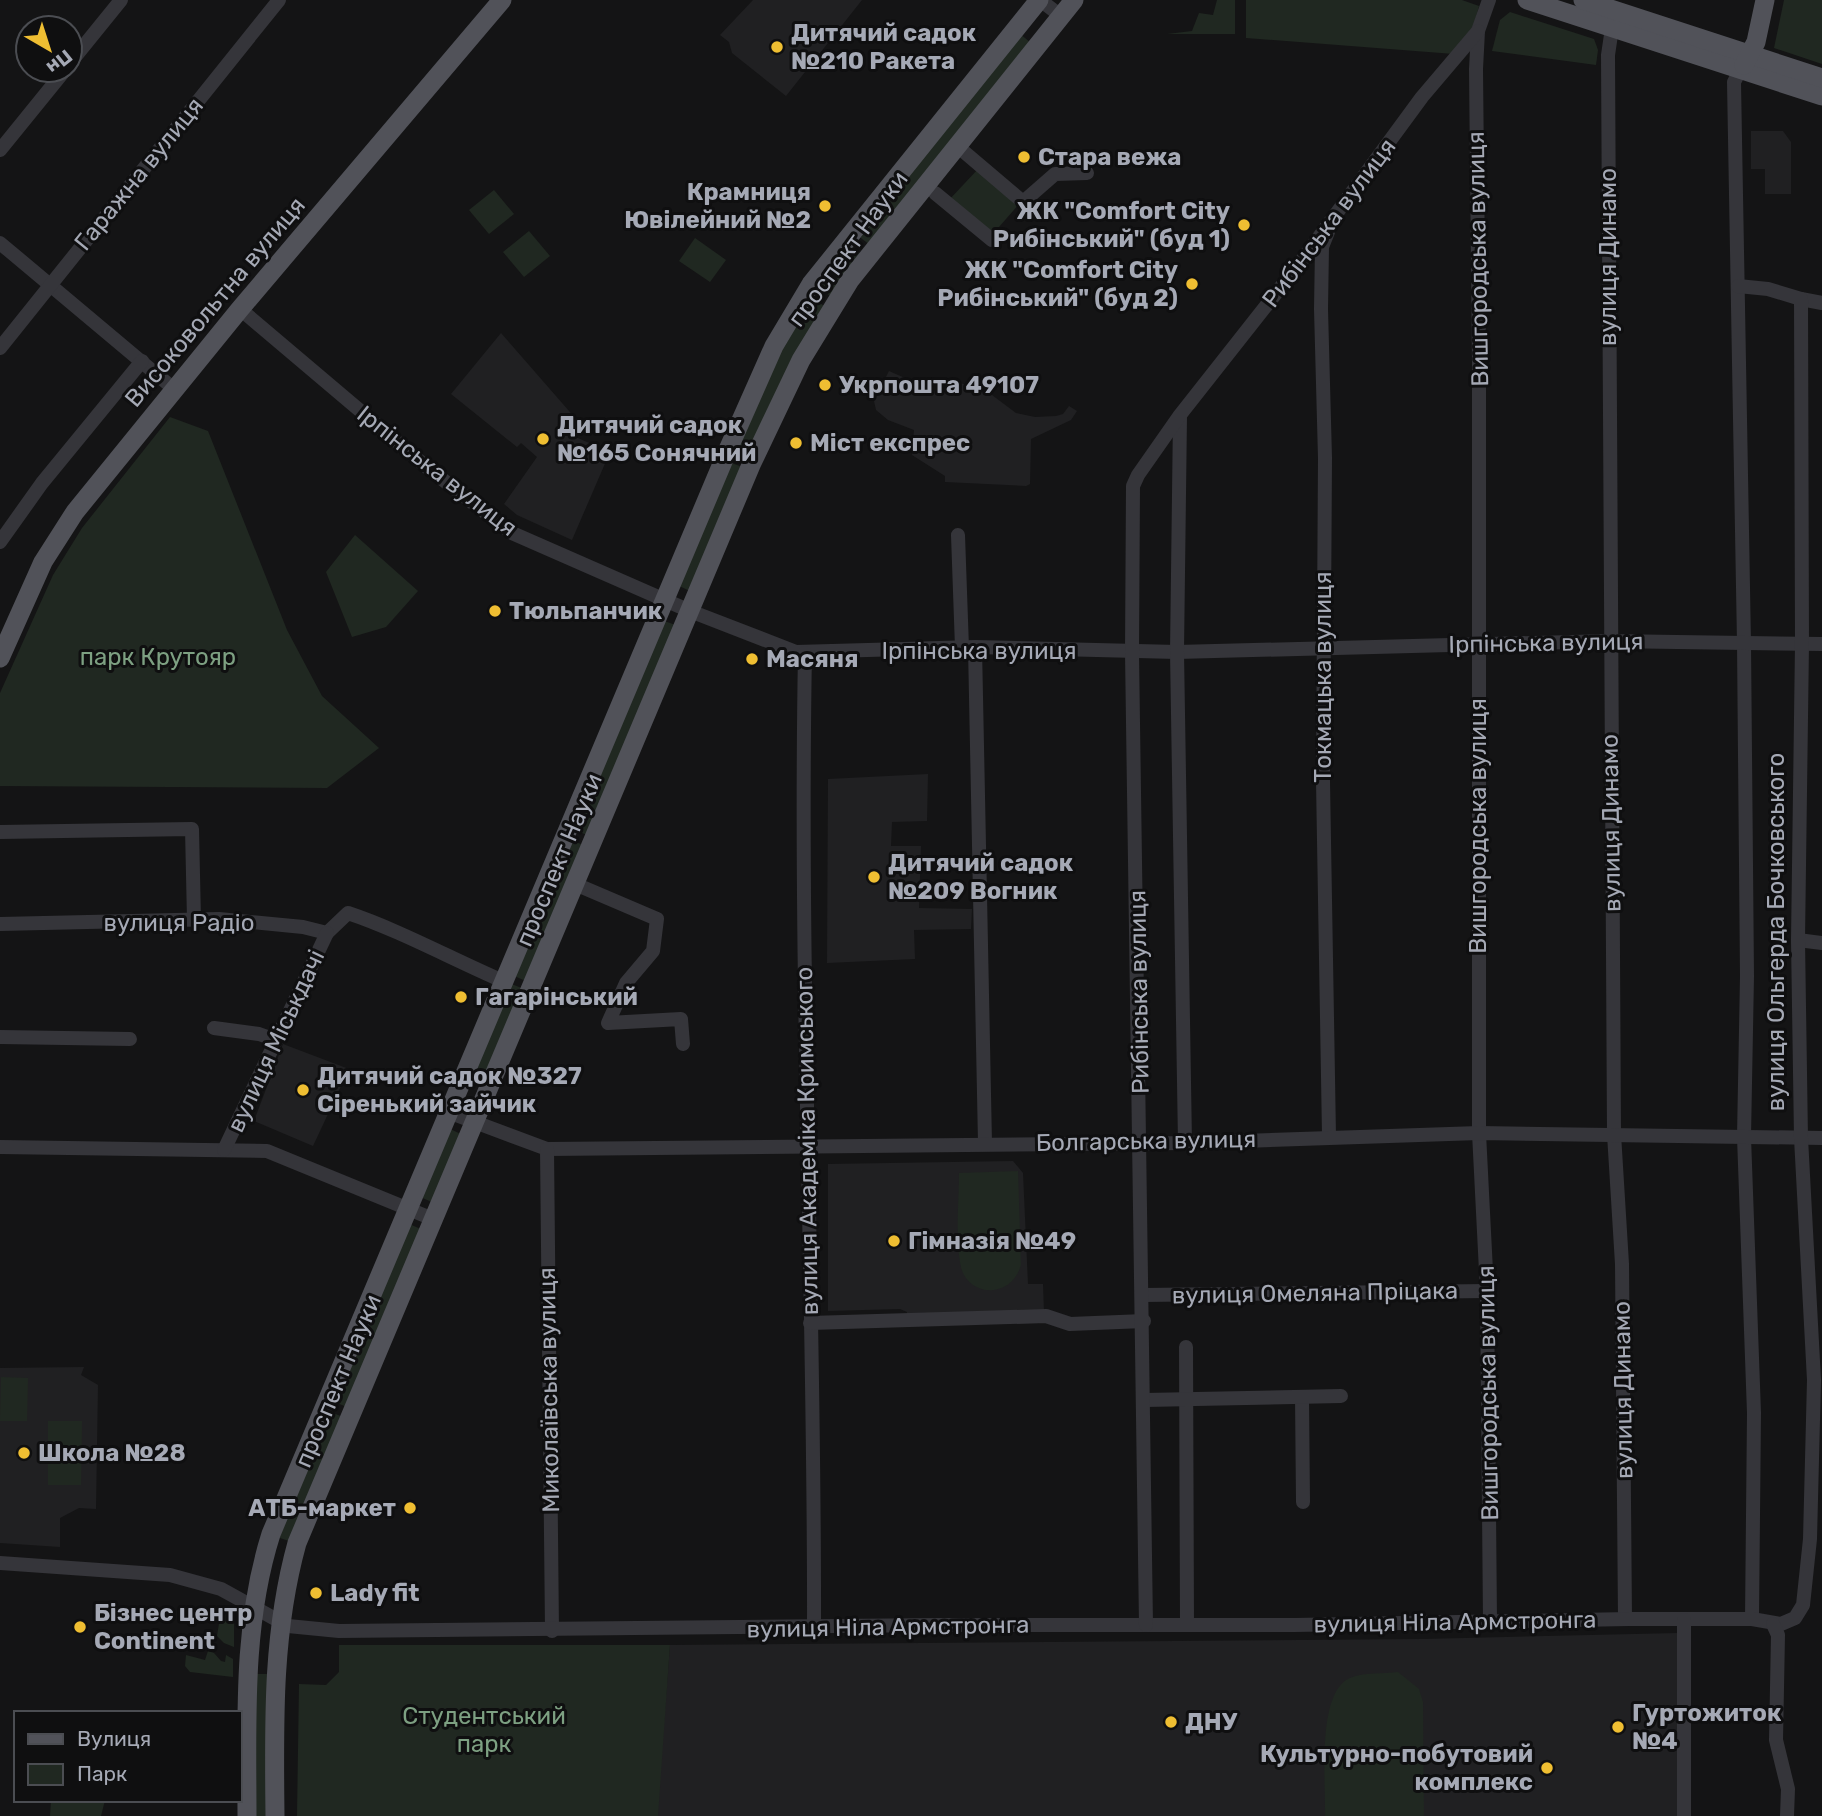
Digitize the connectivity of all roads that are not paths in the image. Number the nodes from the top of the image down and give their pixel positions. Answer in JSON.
{"nodes":[{"id":1,"x":121,"y":0,"type":"edge"},
{"id":2,"x":279,"y":0,"type":"edge"},
{"id":3,"x":1040,"y":0,"type":"edge"},
{"id":4,"x":1074,"y":0,"type":"edge"},
{"id":5,"x":1489,"y":0,"type":"edge"},
{"id":6,"x":1527,"y":0,"type":"edge"},
{"id":7,"x":1583,"y":0,"type":"edge"},
{"id":8,"x":1765,"y":0,"type":"edge"},
{"id":9,"x":496,"y":2,"type":"edge"},
{"id":10,"x":1061,"y":16,"type":"junction"},
{"id":11,"x":1612,"y":28,"type":"junction"},
{"id":12,"x":1478,"y":31,"type":"junction"},
{"id":13,"x":84,"y":46,"type":"edge"},
{"id":14,"x":1746,"y":62,"type":"junction"},
{"id":15,"x":1822,"y":78,"type":"edge"},
{"id":16,"x":54,"y":84,"type":"edge"},
{"id":17,"x":1822,"y":96,"type":"edge"},
{"id":18,"x":956,"y":145,"type":"junction"},
{"id":19,"x":0,"y":150,"type":"edge"},
{"id":20,"x":1087,"y":173,"type":"dead end"},
{"id":21,"x":935,"y":193,"type":"dead end"},
{"id":22,"x":1332,"y":220,"type":"junction"},
{"id":23,"x":992,"y":240,"type":"dead end"},
{"id":24,"x":0,"y":243,"type":"edge"},
{"id":25,"x":50,"y":285,"type":"junction"},
{"id":26,"x":1738,"y":286,"type":"junction"},
{"id":27,"x":1801,"y":299,"type":"junction"},
{"id":28,"x":1822,"y":303,"type":"edge"},
{"id":29,"x":240,"y":309,"type":"junction"},
{"id":30,"x":0,"y":348,"type":"edge"},
{"id":31,"x":142,"y":361,"type":"junction"},
{"id":32,"x":174,"y":389,"type":"junction"},
{"id":33,"x":1181,"y":415,"type":"junction"},
{"id":34,"x":958,"y":535,"type":"dead end"},
{"id":35,"x":0,"y":542,"type":"edge"},
{"id":36,"x":665,"y":600,"type":"junction"},
{"id":37,"x":690,"y":611,"type":"junction"},
{"id":38,"x":1609,"y":641,"type":"junction"},
{"id":39,"x":1477,"y":643,"type":"junction"},
{"id":40,"x":1744,"y":643,"type":"junction"},
{"id":41,"x":1802,"y":644,"type":"junction"},
{"id":42,"x":1822,"y":644,"type":"edge"},
{"id":43,"x":1323,"y":646,"type":"junction"},
{"id":44,"x":969,"y":647,"type":"junction"},
{"id":45,"x":1177,"y":652,"type":"junction"},
{"id":46,"x":805,"y":653,"type":"junction"},
{"id":47,"x":1132,"y":653,"type":"junction"},
{"id":48,"x":0,"y":658,"type":"edge"},
{"id":49,"x":0,"y":832,"type":"edge"},
{"id":50,"x":575,"y":884,"type":"junction"},
{"id":51,"x":194,"y":920,"type":"junction"},
{"id":52,"x":0,"y":924,"type":"edge"},
{"id":53,"x":327,"y":933,"type":"junction"},
{"id":54,"x":1798,"y":940,"type":"junction"},
{"id":55,"x":1822,"y":943,"type":"edge"},
{"id":56,"x":503,"y":981,"type":"junction"},
{"id":57,"x":214,"y":1028,"type":"dead end"},
{"id":58,"x":0,"y":1037,"type":"edge"},
{"id":59,"x":130,"y":1039,"type":"dead end"},
{"id":60,"x":276,"y":1041,"type":"junction"},
{"id":61,"x":683,"y":1044,"type":"dead end"},
{"id":62,"x":447,"y":1112,"type":"junction"},
{"id":63,"x":474,"y":1122,"type":"junction"},
{"id":64,"x":1479,"y":1133,"type":"junction"},
{"id":65,"x":1614,"y":1134,"type":"junction"},
{"id":66,"x":1329,"y":1136,"type":"junction"},
{"id":67,"x":1744,"y":1137,"type":"junction"},
{"id":68,"x":1801,"y":1138,"type":"junction"},
{"id":69,"x":1822,"y":1138,"type":"edge"},
{"id":70,"x":1142,"y":1142,"type":"junction"},
{"id":71,"x":985,"y":1143,"type":"junction"},
{"id":72,"x":1185,"y":1143,"type":"junction"},
{"id":73,"x":0,"y":1147,"type":"edge"},
{"id":74,"x":808,"y":1147,"type":"junction"},
{"id":75,"x":547,"y":1149,"type":"junction"},
{"id":76,"x":225,"y":1150,"type":"junction"},
{"id":77,"x":406,"y":1208,"type":"junction"},
{"id":78,"x":433,"y":1219,"type":"junction"},
{"id":79,"x":1487,"y":1291,"type":"junction"},
{"id":80,"x":1143,"y":1295,"type":"junction"},
{"id":81,"x":1144,"y":1321,"type":"junction"},
{"id":82,"x":810,"y":1323,"type":"junction"},
{"id":83,"x":1186,"y":1347,"type":"dead end"},
{"id":84,"x":1341,"y":1396,"type":"dead end"},
{"id":85,"x":1302,"y":1397,"type":"junction"},
{"id":86,"x":1186,"y":1399,"type":"junction"},
{"id":87,"x":1145,"y":1401,"type":"junction"},
{"id":88,"x":1303,"y":1502,"type":"dead end"},
{"id":89,"x":0,"y":1563,"type":"edge"},
{"id":90,"x":253,"y":1607,"type":"junction"},
{"id":91,"x":1625,"y":1619,"type":"junction"},
{"id":92,"x":1752,"y":1619,"type":"junction"},
{"id":93,"x":1684,"y":1620,"type":"junction"},
{"id":94,"x":1490,"y":1621,"type":"junction"},
{"id":95,"x":279,"y":1623,"type":"junction"},
{"id":96,"x":1781,"y":1623,"type":"junction"},
{"id":97,"x":1187,"y":1624,"type":"junction"},
{"id":98,"x":1146,"y":1625,"type":"junction"},
{"id":99,"x":814,"y":1628,"type":"junction"},
{"id":100,"x":552,"y":1631,"type":"junction"},
{"id":101,"x":247,"y":1816,"type":"edge"},
{"id":102,"x":275,"y":1816,"type":"edge"},
{"id":103,"x":1684,"y":1816,"type":"edge"},
{"id":104,"x":1787,"y":1816,"type":"edge"}],
"edges":[{"from":1,"to":13,"type":"street"},
{"from":2,"to":25,"type":"street","name":"Гаражна вулиця"},
{"from":3,"to":10,"type":"street"},
{"from":3,"to":36,"type":"main road","name":"проспект Науки"},
{"from":4,"to":10,"type":"main road","name":"проспект Науки"},
{"from":5,"to":12,"type":"street"},
{"from":6,"to":11,"type":"main road"},
{"from":7,"to":14,"type":"main road"},
{"from":8,"to":14,"type":"main road"},
{"from":9,"to":29,"type":"main road","name":"Високовольтна вулиця"},
{"from":10,"to":18,"type":"main road","name":"проспект Науки"},
{"from":11,"to":14,"type":"main road"},
{"from":11,"to":38,"type":"street","name":"вулиця Динамо"},
{"from":12,"to":22,"type":"street","name":"Рибінська вулиця"},
{"from":12,"to":39,"type":"street","name":"Вишгородська вулиця"},
{"from":14,"to":15,"type":"main road"},
{"from":14,"to":17,"type":"main road"},
{"from":14,"to":26,"type":"street","name":"вулиця Ольгерда Бочковського"},
{"from":16,"to":19,"type":"street"},
{"from":18,"to":20,"type":"street"},
{"from":18,"to":37,"type":"main road","name":"проспект Науки"},
{"from":21,"to":23,"type":"street"},
{"from":22,"to":33,"type":"street","name":"Рибінська вулиця"},
{"from":22,"to":43,"type":"street","name":"Токмацька вулиця"},
{"from":24,"to":25,"type":"street"},
{"from":25,"to":30,"type":"street","name":"Гаражна вулиця"},
{"from":25,"to":31,"type":"street"},
{"from":26,"to":27,"type":"street"},
{"from":26,"to":40,"type":"street","name":"вулиця Ольгерда Бочковського"},
{"from":27,"to":28,"type":"street"},
{"from":27,"to":41,"type":"street","name":"вулиця Ольгерда Бочковського"},
{"from":29,"to":32,"type":"main road","name":"Високовольтна вулиця"},
{"from":29,"to":36,"type":"street","name":"Ірпінська вулиця"},
{"from":31,"to":32,"type":"street"},
{"from":31,"to":35,"type":"street","name":"Високовольтна вулиця"},
{"from":32,"to":48,"type":"main road","name":"Високовольтна вулиця"},
{"from":33,"to":45,"type":"street","name":"Рибінська вулиця"},
{"from":33,"to":47,"type":"street","name":"Рибінська вулиця"},
{"from":34,"to":44,"type":"street"},
{"from":36,"to":37,"type":"street","name":"Ірпінська вулиця"},
{"from":36,"to":56,"type":"main road","name":"проспект Науки"},
{"from":37,"to":46,"type":"street","name":"Ірпінська вулиця"},
{"from":37,"to":50,"type":"main road","name":"проспект Науки"},
{"from":38,"to":39,"type":"street","name":"Ірпінська вулиця"},
{"from":38,"to":40,"type":"street","name":"Ірпінська вулиця"},
{"from":38,"to":65,"type":"street","name":"вулиця Динамо"},
{"from":39,"to":43,"type":"street","name":"Ірпінська вулиця"},
{"from":39,"to":64,"type":"street","name":"Вишгородська вулиця"},
{"from":40,"to":41,"type":"street","name":"Ірпінська вулиця"},
{"from":40,"to":67,"type":"street","name":"вулиця Ольгерда Бочковського"},
{"from":41,"to":42,"type":"street","name":"Ірпінська вулиця"},
{"from":41,"to":54,"type":"street","name":"вулиця Ольгерда Бочковського"},
{"from":43,"to":45,"type":"street","name":"Ірпінська вулиця"},
{"from":43,"to":66,"type":"street","name":"Токмацька вулиця"},
{"from":44,"to":46,"type":"street","name":"Ірпінська вулиця"},
{"from":44,"to":47,"type":"street","name":"Ірпінська вулиця"},
{"from":44,"to":71,"type":"street"},
{"from":45,"to":47,"type":"street","name":"Ірпінська вулиця"},
{"from":45,"to":72,"type":"street","name":"Рибінська вулиця"},
{"from":46,"to":74,"type":"street","name":"вулиця Академіка Кримського"},
{"from":47,"to":70,"type":"street","name":"Рибінська вулиця"},
{"from":49,"to":51,"type":"street"},
{"from":50,"to":61,"type":"street"},
{"from":50,"to":63,"type":"main road","name":"проспект Науки"},
{"from":51,"to":52,"type":"street","name":"вулиця Радіо"},
{"from":51,"to":53,"type":"street","name":"вулиця Радіо"},
{"from":53,"to":56,"type":"street"},
{"from":53,"to":60,"type":"street","name":"вулиця Міськдачі"},
{"from":54,"to":55,"type":"street"},
{"from":54,"to":68,"type":"street","name":"вулиця Ольгерда Бочковського"},
{"from":56,"to":62,"type":"main road","name":"проспект Науки"},
{"from":57,"to":60,"type":"street"},
{"from":58,"to":59,"type":"street"},
{"from":60,"to":76,"type":"street","name":"вулиця Міськдачі"},
{"from":62,"to":63,"type":"street","name":"Болгарська вулиця"},
{"from":62,"to":77,"type":"main road","name":"проспект Науки"},
{"from":63,"to":75,"type":"street","name":"Болгарська вулиця"},
{"from":63,"to":78,"type":"main road","name":"проспект Науки"},
{"from":64,"to":65,"type":"street","name":"Болгарська вулиця"},
{"from":64,"to":66,"type":"street","name":"Болгарська вулиця"},
{"from":64,"to":79,"type":"street","name":"Вишгородська вулиця"},
{"from":65,"to":67,"type":"street","name":"Болгарська вулиця"},
{"from":65,"to":91,"type":"street","name":"вулиця Динамо"},
{"from":66,"to":72,"type":"street","name":"Болгарська вулиця"},
{"from":67,"to":68,"type":"street","name":"Болгарська вулиця"},
{"from":67,"to":92,"type":"street","name":"вулиця Ольгерда Бочковського"},
{"from":68,"to":69,"type":"street","name":"Болгарська вулиця"},
{"from":68,"to":96,"type":"street","name":"вулиця Ольгерда Бочковського"},
{"from":70,"to":71,"type":"street","name":"Болгарська вулиця"},
{"from":70,"to":72,"type":"street","name":"Болгарська вулиця"},
{"from":70,"to":80,"type":"street","name":"Рибінська вулиця"},
{"from":71,"to":74,"type":"street","name":"Болгарська вулиця"},
{"from":73,"to":76,"type":"street"},
{"from":74,"to":75,"type":"street","name":"Болгарська вулиця"},
{"from":74,"to":82,"type":"street","name":"вулиця Академіка Кримського"},
{"from":75,"to":100,"type":"street","name":"Миколаївська вулиця"},
{"from":76,"to":77,"type":"street"},
{"from":77,"to":78,"type":"street"},
{"from":77,"to":90,"type":"main road","name":"проспект Науки"},
{"from":78,"to":95,"type":"main road","name":"проспект Науки"},
{"from":79,"to":80,"type":"street","name":"вулиця Омеляна Пріцака"},
{"from":79,"to":94,"type":"street","name":"Вишгородська вулиця"},
{"from":80,"to":81,"type":"street","name":"Рибінська вулиця"},
{"from":81,"to":82,"type":"street","name":"вулиця Омеляна Пріцака"},
{"from":81,"to":87,"type":"street","name":"Рибінська вулиця"},
{"from":82,"to":99,"type":"street","name":"вулиця Академіка Кримського"},
{"from":83,"to":86,"type":"street"},
{"from":84,"to":85,"type":"street"},
{"from":85,"to":86,"type":"street"},
{"from":85,"to":88,"type":"street"},
{"from":86,"to":87,"type":"street"},
{"from":86,"to":97,"type":"street"},
{"from":87,"to":98,"type":"street","name":"Рибінська вулиця"},
{"from":89,"to":90,"type":"street","name":"вулиця Ніла Армстронга"},
{"from":90,"to":95,"type":"street","name":"вулиця Ніла Армстронга"},
{"from":90,"to":101,"type":"main road","name":"проспект Науки"},
{"from":91,"to":93,"type":"street","name":"вулиця Ніла Армстронга"},
{"from":91,"to":94,"type":"street","name":"вулиця Ніла Армстронга"},
{"from":92,"to":93,"type":"street","name":"вулиця Ніла Армстронга"},
{"from":92,"to":96,"type":"street","name":"вулиця Ніла Армстронга"},
{"from":93,"to":103,"type":"street"},
{"from":94,"to":97,"type":"street","name":"вулиця Ніла Армстронга"},
{"from":95,"to":100,"type":"street","name":"вулиця Ніла Армстронга"},
{"from":95,"to":102,"type":"main road","name":"проспект Науки"},
{"from":96,"to":104,"type":"street"},
{"from":97,"to":98,"type":"street","name":"вулиця Ніла Армстронга"},
{"from":98,"to":99,"type":"street","name":"вулиця Ніла Армстронга"},
{"from":99,"to":100,"type":"street","name":"вулиця Ніла Армстронга"}]}
